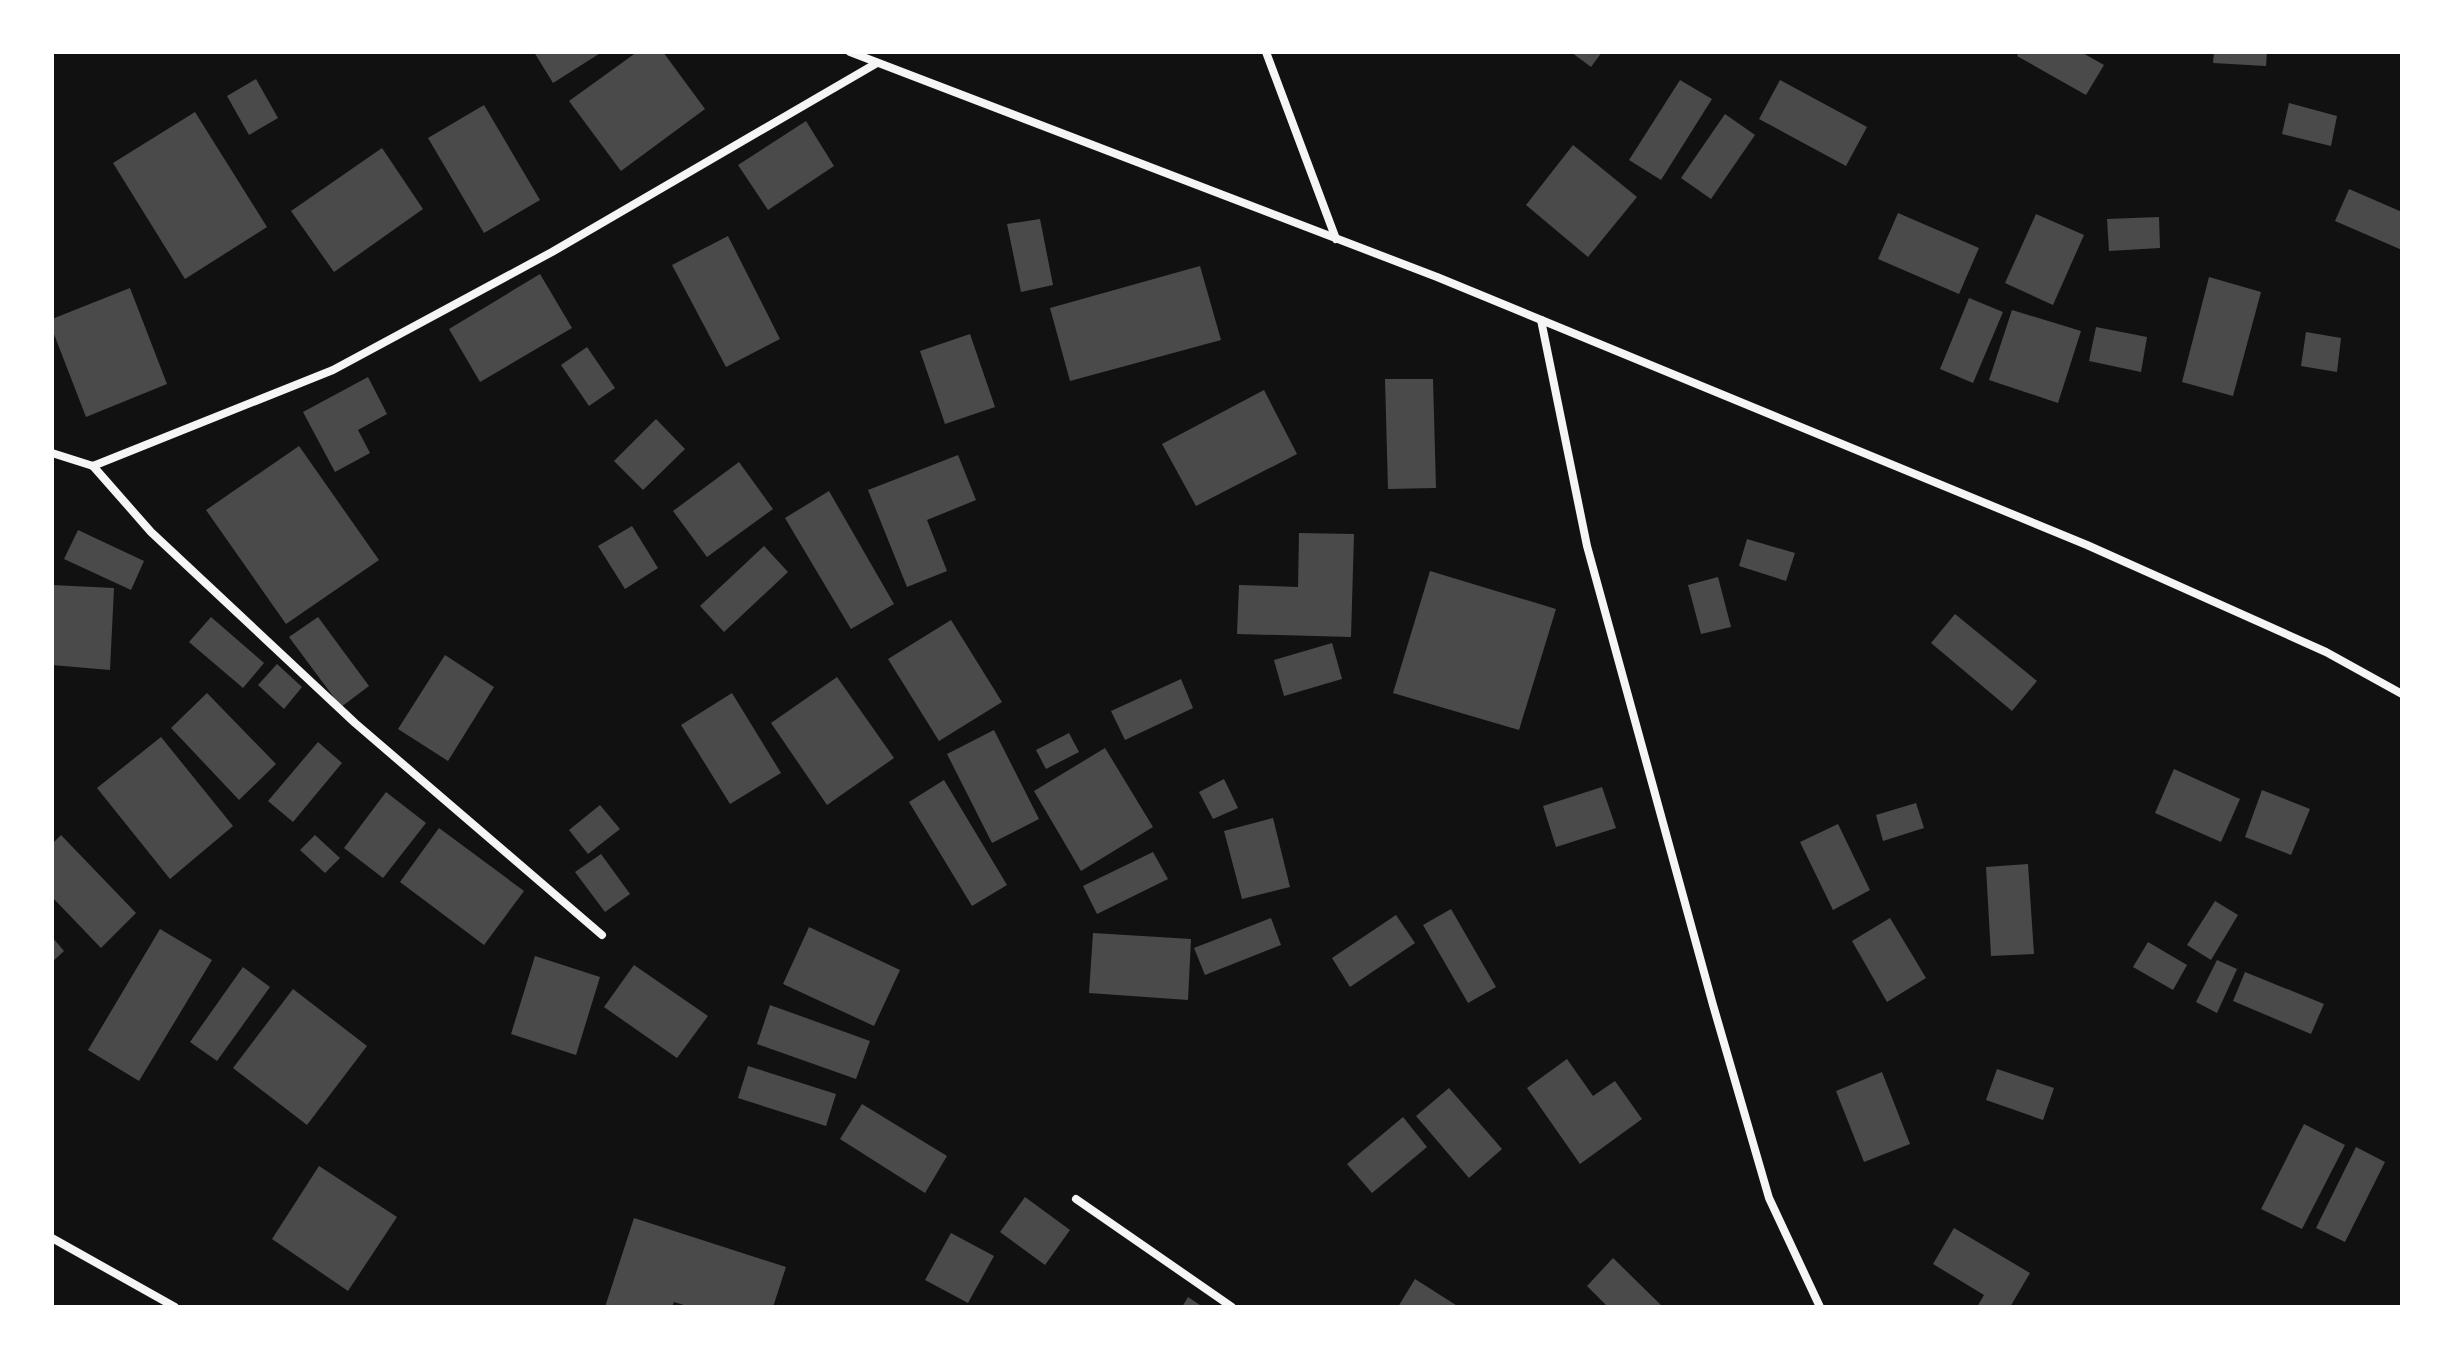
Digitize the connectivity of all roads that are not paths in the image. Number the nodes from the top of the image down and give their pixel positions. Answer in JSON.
{"nodes":[{"id":1,"x":850,"y":52,"type":"edge"},
{"id":2,"x":1266,"y":52,"type":"edge"},
{"id":3,"x":877,"y":63,"type":"junction"},
{"id":4,"x":1336,"y":239,"type":"junction"},
{"id":5,"x":1541,"y":320,"type":"junction"},
{"id":6,"x":52,"y":453,"type":"edge"},
{"id":7,"x":93,"y":466,"type":"junction"},
{"id":8,"x":2402,"y":694,"type":"edge"},
{"id":9,"x":602,"y":935,"type":"dead end"},
{"id":10,"x":1076,"y":1199,"type":"dead end"},
{"id":11,"x":52,"y":1238,"type":"edge"},
{"id":12,"x":175,"y":1307,"type":"edge"},
{"id":13,"x":1232,"y":1307,"type":"edge"},
{"id":14,"x":1820,"y":1307,"type":"edge"}],
"edges":[{"from":1,"to":3,"type":"street"},
{"from":2,"to":4,"type":"street"},
{"from":3,"to":4,"type":"street"},
{"from":3,"to":7,"type":"street"},
{"from":4,"to":5,"type":"street"},
{"from":5,"to":8,"type":"street"},
{"from":5,"to":14,"type":"street"},
{"from":6,"to":7,"type":"street"},
{"from":7,"to":9,"type":"street"},
{"from":10,"to":13,"type":"street"},
{"from":11,"to":12,"type":"street"}]}
